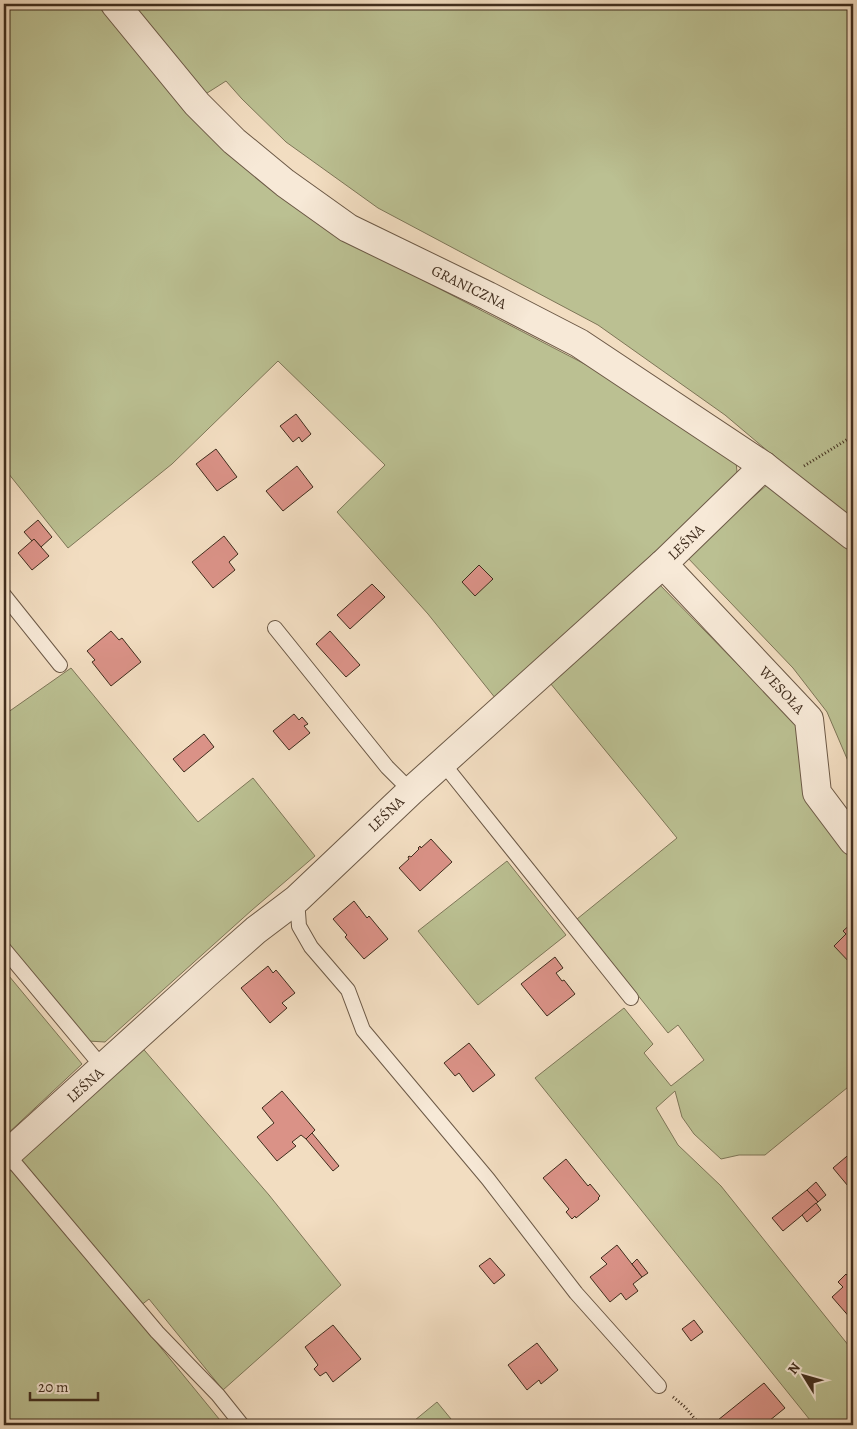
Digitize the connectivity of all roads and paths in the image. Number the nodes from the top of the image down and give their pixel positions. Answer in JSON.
{"nodes":[{"id":1,"x":116,"y":4,"type":"edge"},
{"id":2,"x":853,"y":436,"type":"edge"},
{"id":3,"x":773,"y":473,"type":"junction"},
{"id":4,"x":853,"y":536,"type":"edge"},
{"id":5,"x":663,"y":564,"type":"junction"},
{"id":6,"x":4,"y":595,"type":"edge"},
{"id":7,"x":275,"y":628,"type":"dead end"},
{"id":8,"x":60,"y":665,"type":"dead end"},
{"id":9,"x":442,"y":762,"type":"junction"},
{"id":10,"x":411,"y":790,"type":"junction"},
{"id":11,"x":853,"y":841,"type":"edge"},
{"id":12,"x":298,"y":899,"type":"junction"},
{"id":13,"x":4,"y":949,"type":"edge"},
{"id":14,"x":631,"y":998,"type":"dead end"},
{"id":15,"x":104,"y":1068,"type":"junction"},
{"id":16,"x":5,"y":1156,"type":"edge"},
{"id":17,"x":659,"y":1386,"type":"joint"},
{"id":18,"x":242,"y":1425,"type":"edge"},
{"id":19,"x":700,"y":1425,"type":"edge"}],
"edges":[{"from":1,"to":3,"type":"street","name":"GRANICZNA"},
{"from":2,"to":3,"type":"path"},
{"from":3,"to":4,"type":"street","name":"GRANICZNA"},
{"from":3,"to":5,"type":"street","name":"LEŚNA"},
{"from":5,"to":9,"type":"street","name":"LEŚNA"},
{"from":5,"to":11,"type":"street","name":"WESOŁA"},
{"from":6,"to":8,"type":"lane"},
{"from":7,"to":10,"type":"lane"},
{"from":9,"to":10,"type":"street","name":"LEŚNA"},
{"from":9,"to":14,"type":"lane"},
{"from":10,"to":12,"type":"street","name":"LEŚNA"},
{"from":12,"to":15,"type":"street","name":"LEŚNA"},
{"from":12,"to":17,"type":"lane"},
{"from":13,"to":15,"type":"lane"},
{"from":15,"to":16,"type":"street","name":"LEŚNA"},
{"from":16,"to":18,"type":"lane"},
{"from":17,"to":19,"type":"path"}]}
